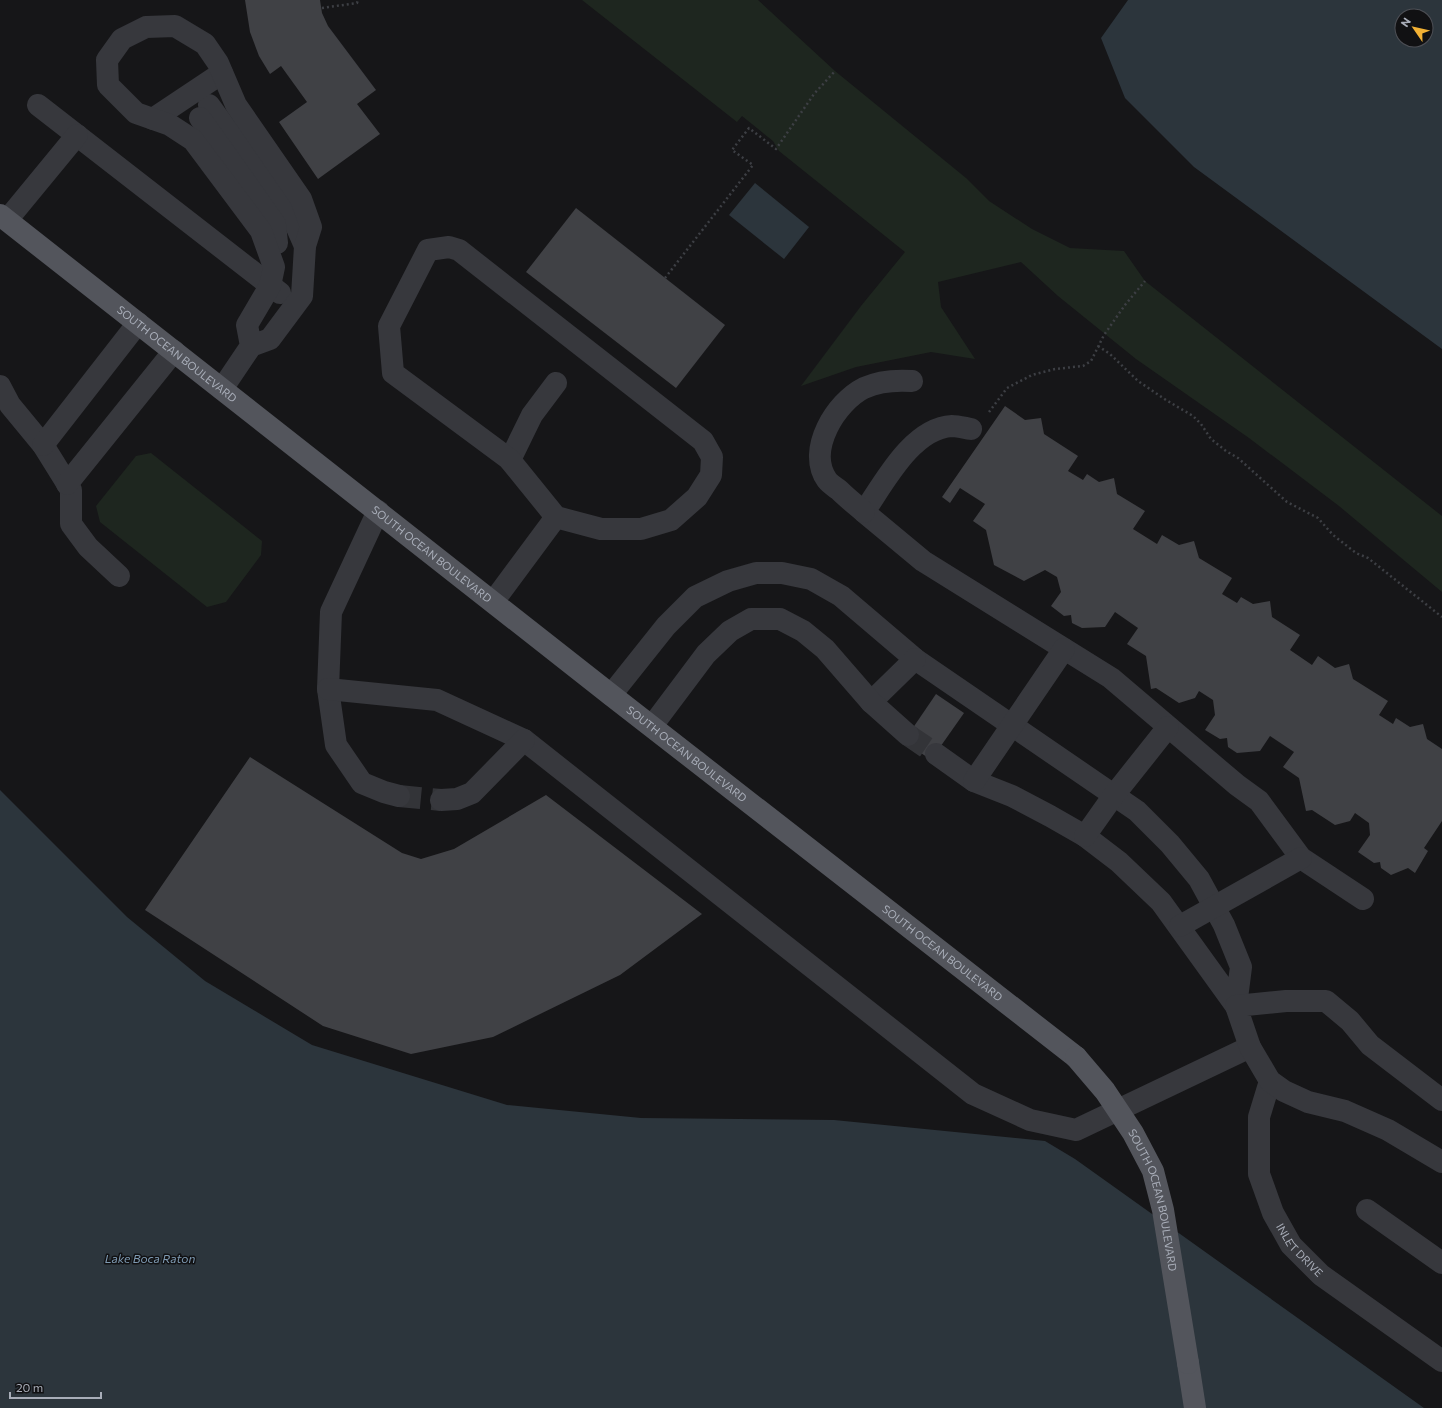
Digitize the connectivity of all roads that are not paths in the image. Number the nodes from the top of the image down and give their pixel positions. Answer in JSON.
{"nodes":[{"id":1,"x":222,"y":73,"type":"junction"},
{"id":2,"x":38,"y":105,"type":"dead end"},
{"id":3,"x":154,"y":119,"type":"junction"},
{"id":4,"x":77,"y":135,"type":"junction"},
{"id":5,"x":4,"y":218,"type":"edge"},
{"id":6,"x":305,"y":246,"type":"junction"},
{"id":7,"x":272,"y":276,"type":"junction"},
{"id":8,"x":296,"y":304,"type":"junction"},
{"id":9,"x":138,"y":323,"type":"junction"},
{"id":10,"x":251,"y":346,"type":"junction"},
{"id":11,"x":174,"y":351,"type":"junction"},
{"id":12,"x":912,"y":381,"type":"dead end"},
{"id":13,"x":556,"y":383,"type":"dead end"},
{"id":14,"x":0,"y":386,"type":"edge"},
{"id":15,"x":222,"y":389,"type":"junction"},
{"id":16,"x":971,"y":429,"type":"road end"},
{"id":17,"x":43,"y":445,"type":"junction"},
{"id":18,"x":510,"y":460,"type":"junction"},
{"id":19,"x":67,"y":484,"type":"junction"},
{"id":20,"x":378,"y":511,"type":"junction"},
{"id":21,"x":864,"y":512,"type":"junction"},
{"id":22,"x":556,"y":517,"type":"junction"},
{"id":23,"x":120,"y":576,"type":"dead end"},
{"id":24,"x":493,"y":602,"type":"junction"},
{"id":25,"x":1064,"y":649,"type":"junction"},
{"id":26,"x":915,"y":659,"type":"junction"},
{"id":27,"x":328,"y":689,"type":"junction"},
{"id":28,"x":611,"y":695,"type":"junction"},
{"id":29,"x":871,"y":702,"type":"junction"},
{"id":30,"x":652,"y":726,"type":"junction"},
{"id":31,"x":1012,"y":726,"type":"junction"},
{"id":32,"x":1168,"y":727,"type":"junction"},
{"id":33,"x":908,"y":735,"type":"tunnel mouth"},
{"id":34,"x":524,"y":740,"type":"junction"},
{"id":35,"x":936,"y":754,"type":"tunnel mouth"},
{"id":36,"x":974,"y":781,"type":"junction"},
{"id":37,"x":1114,"y":795,"type":"junction"},
{"id":38,"x":399,"y":796,"type":"tunnel mouth"},
{"id":39,"x":441,"y":800,"type":"tunnel mouth"},
{"id":40,"x":1085,"y":836,"type":"junction"},
{"id":41,"x":1301,"y":858,"type":"junction"},
{"id":42,"x":1362,"y":899,"type":"dead end"},
{"id":43,"x":1215,"y":907,"type":"junction"},
{"id":44,"x":1180,"y":926,"type":"junction"},
{"id":45,"x":1236,"y":1006,"type":"junction"},
{"id":46,"x":1250,"y":1047,"type":"junction"},
{"id":47,"x":1270,"y":1081,"type":"junction"},
{"id":48,"x":1442,"y":1100,"type":"edge"},
{"id":49,"x":1442,"y":1162,"type":"edge"},
{"id":50,"x":1368,"y":1210,"type":"dead end"},
{"id":51,"x":1442,"y":1263,"type":"edge"},
{"id":52,"x":1442,"y":1361,"type":"edge"},
{"id":53,"x":1195,"y":1408,"type":"edge"}],
"edges":[{"from":1,"to":3,"type":"lane"},
{"from":1,"to":3,"type":"lane"},
{"from":1,"to":6,"type":"lane"},
{"from":2,"to":4,"type":"lane"},
{"from":3,"to":7,"type":"lane"},
{"from":4,"to":5,"type":"lane"},
{"from":4,"to":7,"type":"lane"},
{"from":5,"to":9,"type":"main road","name":"SOUTH OCEAN BOULEVARD"},
{"from":6,"to":7,"type":"lane"},
{"from":6,"to":8,"type":"lane"},
{"from":7,"to":8,"type":"lane"},
{"from":7,"to":10,"type":"lane"},
{"from":8,"to":10,"type":"lane"},
{"from":9,"to":11,"type":"main road","name":"SOUTH OCEAN BOULEVARD"},
{"from":9,"to":17,"type":"lane"},
{"from":10,"to":15,"type":"lane"},
{"from":11,"to":15,"type":"main road","name":"SOUTH OCEAN BOULEVARD"},
{"from":11,"to":19,"type":"lane"},
{"from":12,"to":21,"type":"lane"},
{"from":13,"to":18,"type":"lane"},
{"from":14,"to":17,"type":"lane"},
{"from":15,"to":20,"type":"main road","name":"SOUTH OCEAN BOULEVARD"},
{"from":16,"to":21,"type":"lane"},
{"from":17,"to":19,"type":"lane"},
{"from":18,"to":22,"type":"lane"},
{"from":18,"to":22,"type":"lane"},
{"from":19,"to":23,"type":"lane"},
{"from":20,"to":24,"type":"main road","name":"SOUTH OCEAN BOULEVARD"},
{"from":20,"to":27,"type":"lane"},
{"from":21,"to":25,"type":"lane"},
{"from":22,"to":24,"type":"lane"},
{"from":24,"to":28,"type":"main road","name":"SOUTH OCEAN BOULEVARD"},
{"from":25,"to":31,"type":"lane"},
{"from":25,"to":32,"type":"lane"},
{"from":26,"to":28,"type":"lane"},
{"from":26,"to":29,"type":"lane"},
{"from":26,"to":31,"type":"lane"},
{"from":27,"to":34,"type":"lane"},
{"from":27,"to":38,"type":"lane"},
{"from":28,"to":30,"type":"main road","name":"SOUTH OCEAN BOULEVARD"},
{"from":29,"to":30,"type":"lane"},
{"from":29,"to":33,"type":"lane"},
{"from":30,"to":53,"type":"main road","name":"SOUTH OCEAN BOULEVARD","bridge":true},
{"from":31,"to":36,"type":"lane"},
{"from":31,"to":37,"type":"lane"},
{"from":32,"to":37,"type":"lane"},
{"from":32,"to":41,"type":"lane"},
{"from":34,"to":39,"type":"lane"},
{"from":34,"to":46,"type":"lane"},
{"from":35,"to":36,"type":"lane"},
{"from":36,"to":40,"type":"lane"},
{"from":37,"to":40,"type":"lane"},
{"from":37,"to":43,"type":"lane"},
{"from":40,"to":44,"type":"lane"},
{"from":41,"to":42,"type":"lane"},
{"from":41,"to":43,"type":"lane"},
{"from":43,"to":44,"type":"lane"},
{"from":43,"to":45,"type":"lane"},
{"from":44,"to":45,"type":"lane"},
{"from":45,"to":46,"type":"lane"},
{"from":45,"to":48,"type":"lane"},
{"from":46,"to":47,"type":"lane"},
{"from":47,"to":49,"type":"lane"},
{"from":47,"to":52,"type":"lane","name":"INLET DRIVE"},
{"from":50,"to":51,"type":"lane"}]}
